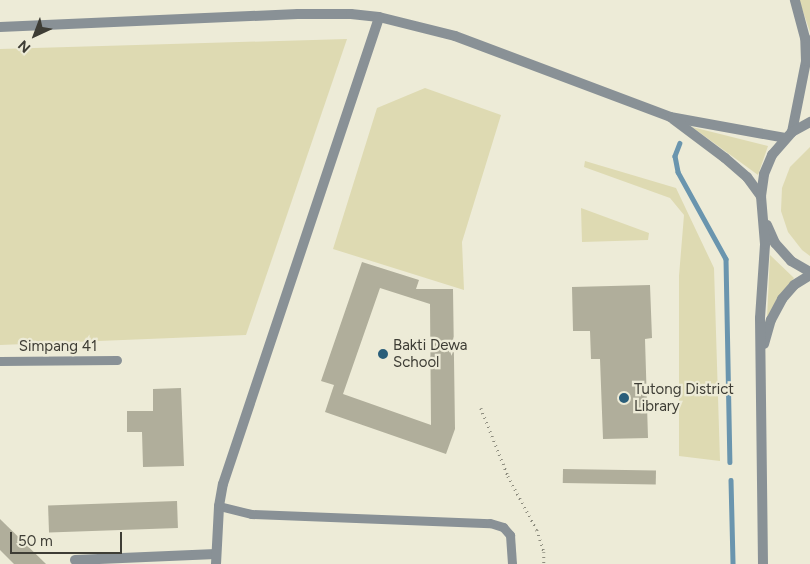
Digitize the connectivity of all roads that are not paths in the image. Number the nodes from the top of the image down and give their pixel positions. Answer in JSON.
{"nodes":[{"id":1,"x":795,"y":0,"type":"edge"},
{"id":2,"x":379,"y":17,"type":"junction"},
{"id":3,"x":0,"y":27,"type":"edge"},
{"id":4,"x":670,"y":117,"type":"junction"},
{"id":5,"x":810,"y":122,"type":"edge"},
{"id":6,"x":789,"y":135,"type":"junction"},
{"id":7,"x":761,"y":196,"type":"junction"},
{"id":8,"x":764,"y":220,"type":"junction"},
{"id":9,"x":810,"y":274,"type":"edge"},
{"id":10,"x":761,"y":355,"type":"junction"},
{"id":11,"x":117,"y":360,"type":"dead end"},
{"id":12,"x":0,"y":361,"type":"edge"},
{"id":13,"x":218,"y":506,"type":"junction"},
{"id":14,"x":216,"y":559,"type":"edge"},
{"id":15,"x":75,"y":560,"type":"dead end"},
{"id":16,"x":123,"y":562,"type":"edge"},
{"id":17,"x":512,"y":564,"type":"edge"},
{"id":18,"x":763,"y":564,"type":"edge"}],
"edges":[{"from":1,"to":6,"type":"street"},
{"from":2,"to":3,"type":"street"},
{"from":2,"to":4,"type":"street"},
{"from":2,"to":13,"type":"street"},
{"from":4,"to":6,"type":"street"},
{"from":4,"to":7,"type":"street"},
{"from":5,"to":6,"type":"street"},
{"from":6,"to":7,"type":"street"},
{"from":7,"to":8,"type":"street"},
{"from":8,"to":9,"type":"street"},
{"from":8,"to":10,"type":"street"},
{"from":9,"to":10,"type":"street"},
{"from":10,"to":18,"type":"street"},
{"from":11,"to":12,"type":"lane","name":"Simpang 41"},
{"from":13,"to":14,"type":"street"},
{"from":13,"to":17,"type":"lane"},
{"from":14,"to":16,"type":"street"},
{"from":15,"to":16,"type":"street"}]}
